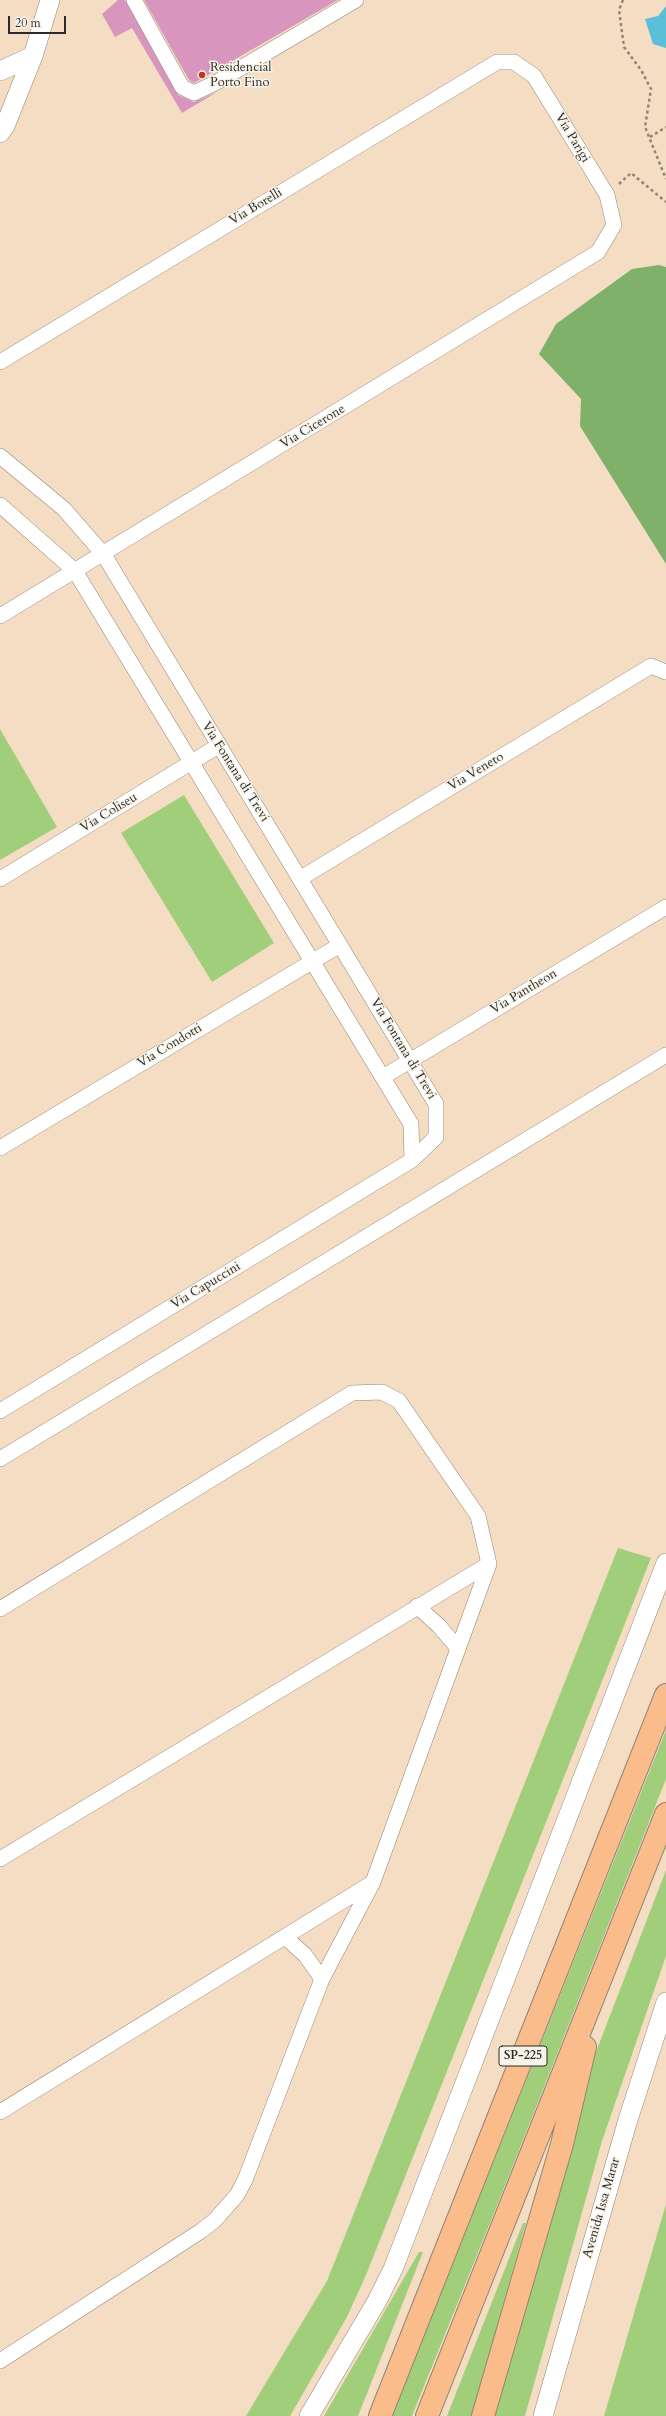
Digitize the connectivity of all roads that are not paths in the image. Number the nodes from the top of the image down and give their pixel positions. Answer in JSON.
{"nodes":[{"id":1,"x":50,"y":0,"type":"edge"},
{"id":2,"x":134,"y":0,"type":"edge"},
{"id":3,"x":356,"y":0,"type":"edge"},
{"id":4,"x":33,"y":56,"type":"junction"},
{"id":5,"x":514,"y":62,"type":"joint"},
{"id":6,"x":0,"y":71,"type":"edge"},
{"id":7,"x":0,"y":133,"type":"edge"},
{"id":8,"x":614,"y":225,"type":"joint"},
{"id":9,"x":0,"y":362,"type":"edge"},
{"id":10,"x":0,"y":456,"type":"edge"},
{"id":11,"x":0,"y":505,"type":"edge"},
{"id":12,"x":104,"y":555,"type":"junction"},
{"id":13,"x":75,"y":571,"type":"junction"},
{"id":14,"x":0,"y":616,"type":"edge"},
{"id":15,"x":666,"y":672,"type":"edge"},
{"id":16,"x":218,"y":746,"type":"junction"},
{"id":17,"x":190,"y":764,"type":"junction"},
{"id":18,"x":301,"y":878,"type":"junction"},
{"id":19,"x":0,"y":879,"type":"edge"},
{"id":20,"x":666,"y":907,"type":"edge"},
{"id":21,"x":340,"y":945,"type":"junction"},
{"id":22,"x":313,"y":960,"type":"junction"},
{"id":23,"x":666,"y":1055,"type":"edge"},
{"id":24,"x":412,"y":1060,"type":"junction"},
{"id":25,"x":382,"y":1077,"type":"junction"},
{"id":26,"x":0,"y":1148,"type":"edge"},
{"id":27,"x":412,"y":1160,"type":"junction"},
{"id":28,"x":0,"y":1412,"type":"edge"},
{"id":29,"x":0,"y":1458,"type":"edge"},
{"id":30,"x":666,"y":1563,"type":"edge"},
{"id":31,"x":489,"y":1564,"type":"junction"},
{"id":32,"x":417,"y":1606,"type":"junction"},
{"id":33,"x":0,"y":1609,"type":"edge"},
{"id":34,"x":457,"y":1647,"type":"junction"},
{"id":35,"x":666,"y":1695,"type":"edge"},
{"id":36,"x":666,"y":1814,"type":"edge"},
{"id":37,"x":0,"y":1859,"type":"edge"},
{"id":38,"x":373,"y":1882,"type":"junction"},
{"id":39,"x":285,"y":1937,"type":"junction"},
{"id":40,"x":603,"y":1975,"type":"junction"},
{"id":41,"x":322,"y":1979,"type":"junction"},
{"id":42,"x":666,"y":2002,"type":"edge"},
{"id":43,"x":0,"y":2112,"type":"edge"},
{"id":44,"x":0,"y":2361,"type":"edge"},
{"id":45,"x":309,"y":2416,"type":"edge"},
{"id":46,"x":380,"y":2416,"type":"edge"},
{"id":47,"x":427,"y":2416,"type":"edge"},
{"id":48,"x":483,"y":2416,"type":"edge"},
{"id":49,"x":543,"y":2416,"type":"edge"}],
"edges":[{"from":1,"to":4,"type":"street"},
{"from":2,"to":3,"type":"street"},
{"from":4,"to":6,"type":"street"},
{"from":4,"to":7,"type":"street"},
{"from":5,"to":8,"type":"street","name":"Via Parigi"},
{"from":5,"to":9,"type":"street","name":"Via Borelli"},
{"from":8,"to":12,"type":"street","name":"Via Cicerone"},
{"from":10,"to":12,"type":"street","name":"Via Fontana di Trevi"},
{"from":11,"to":13,"type":"street"},
{"from":12,"to":13,"type":"street","name":"Via Cicerone"},
{"from":12,"to":16,"type":"street","name":"Via Fontana di Trevi"},
{"from":13,"to":14,"type":"street","name":"Via Cicerone"},
{"from":13,"to":17,"type":"street"},
{"from":15,"to":18,"type":"street","name":"Via Veneto"},
{"from":16,"to":17,"type":"street","name":"Via Coliseu"},
{"from":16,"to":18,"type":"street","name":"Via Fontana di Trevi"},
{"from":17,"to":19,"type":"street","name":"Via Coliseu"},
{"from":17,"to":22,"type":"street"},
{"from":18,"to":21,"type":"street","name":"Via Fontana di Trevi"},
{"from":20,"to":24,"type":"street","name":"Via Pantheon"},
{"from":21,"to":22,"type":"street","name":"Via Condotti"},
{"from":21,"to":24,"type":"street","name":"Via Fontana di Trevi"},
{"from":22,"to":25,"type":"street"},
{"from":22,"to":26,"type":"street","name":"Via Condotti"},
{"from":23,"to":29,"type":"street"},
{"from":24,"to":25,"type":"street","name":"Via Pantheon"},
{"from":24,"to":27,"type":"street","name":"Via Fontana di Trevi"},
{"from":25,"to":27,"type":"street"},
{"from":27,"to":28,"type":"street","name":"Via Capuccini"},
{"from":30,"to":45,"type":"street"},
{"from":31,"to":32,"type":"street"},
{"from":31,"to":33,"type":"street"},
{"from":31,"to":34,"type":"street"},
{"from":32,"to":34,"type":"street"},
{"from":32,"to":37,"type":"street"},
{"from":34,"to":38,"type":"street"},
{"from":35,"to":46,"type":"highway","number":"SP-225"},
{"from":36,"to":40,"type":"highway","number":"SP-225"},
{"from":38,"to":39,"type":"street"},
{"from":38,"to":41,"type":"street"},
{"from":39,"to":41,"type":"street"},
{"from":39,"to":43,"type":"street"},
{"from":40,"to":47,"type":"highway","number":"SP-225"},
{"from":40,"to":48,"type":"highway"},
{"from":41,"to":44,"type":"street"},
{"from":42,"to":49,"type":"street","name":"Avenida Issa Marar"}]}
